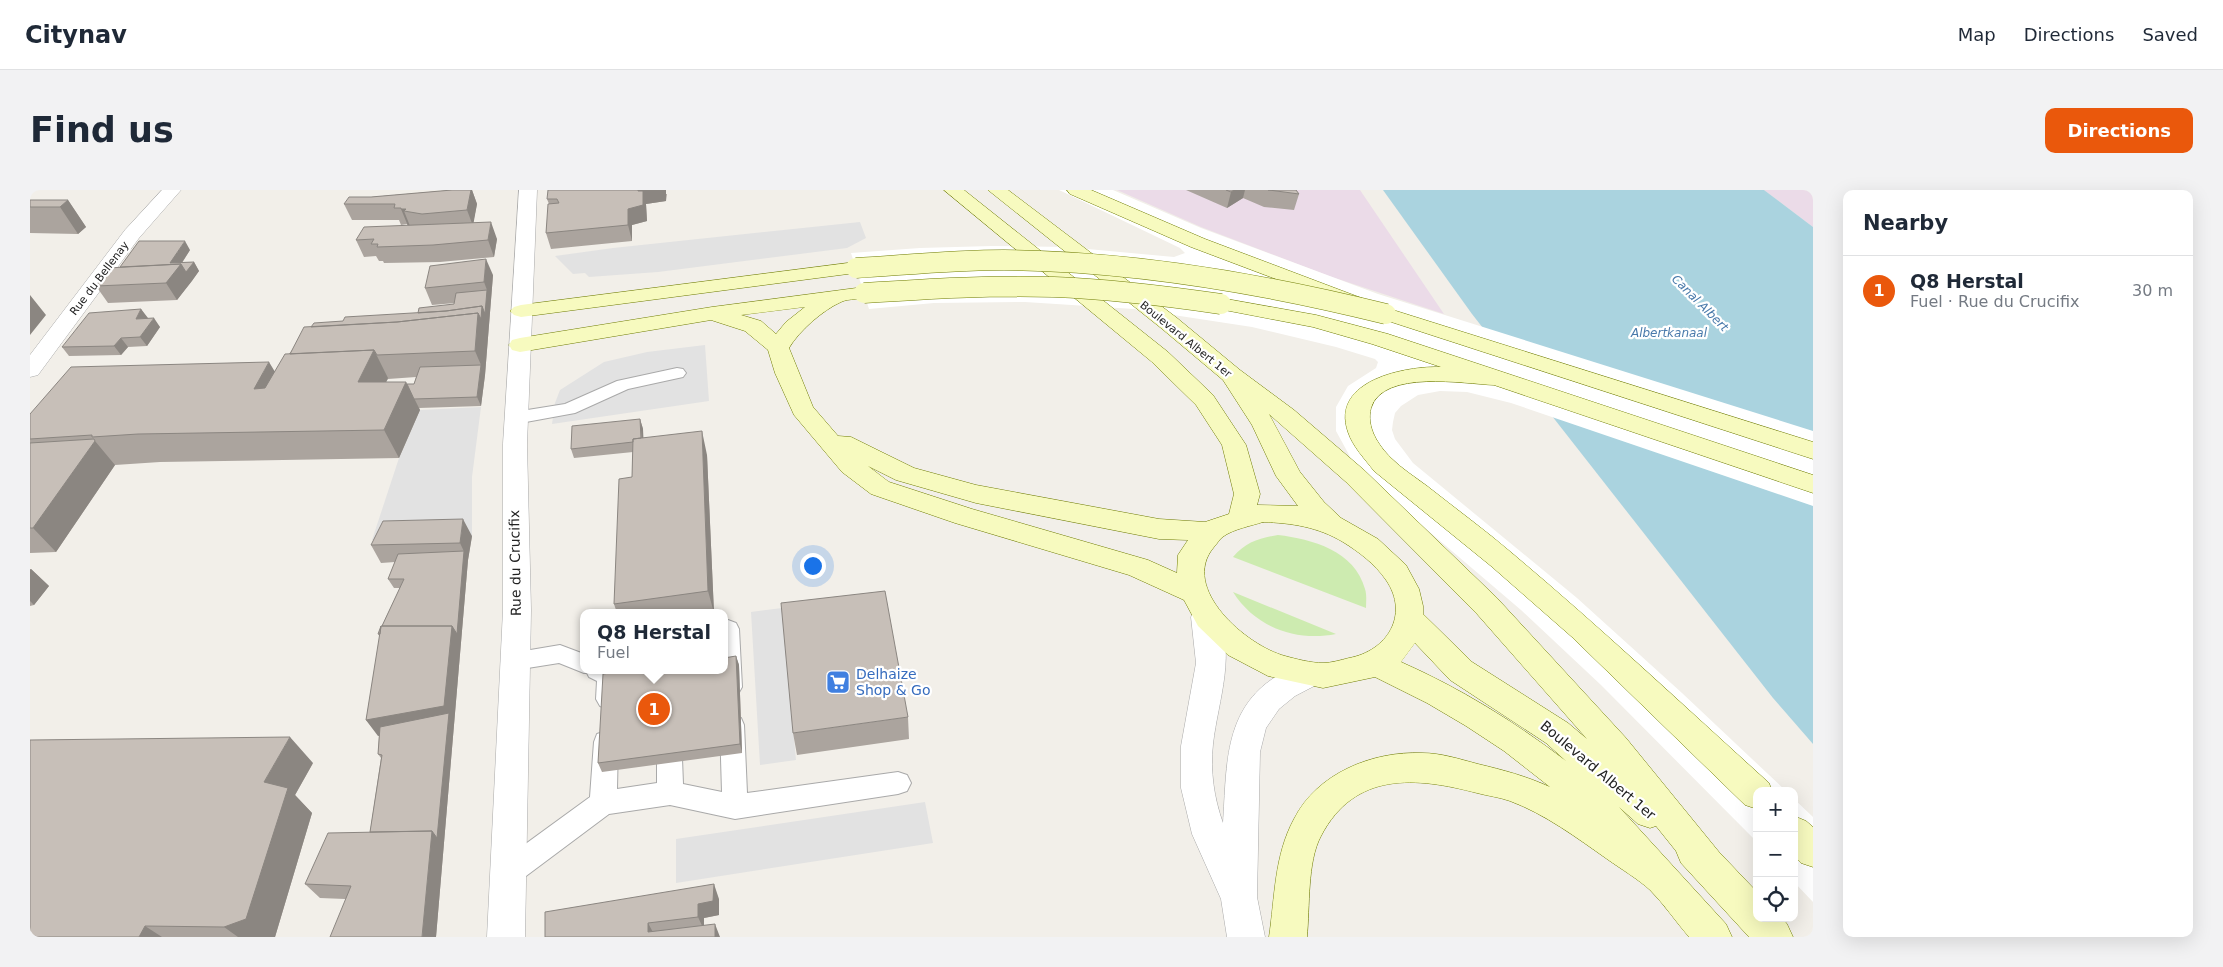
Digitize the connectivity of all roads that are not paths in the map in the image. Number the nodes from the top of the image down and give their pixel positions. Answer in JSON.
{"nodes":[{"id":1,"x":172,"y":190,"type":"edge"},
{"id":2,"x":528,"y":190,"type":"edge"},
{"id":3,"x":953,"y":190,"type":"edge"},
{"id":4,"x":996,"y":190,"type":"edge"},
{"id":5,"x":1076,"y":190,"type":"edge"},
{"id":6,"x":840,"y":296,"type":"junction"},
{"id":7,"x":521,"y":310,"type":"junction"},
{"id":8,"x":712,"y":313,"type":"junction"},
{"id":9,"x":1386,"y":314,"type":"junction"},
{"id":10,"x":520,"y":345,"type":"junction"},
{"id":11,"x":778,"y":348,"type":"junction"},
{"id":12,"x":30,"y":370,"type":"edge"},
{"id":13,"x":677,"y":373,"type":"dead end"},
{"id":14,"x":1232,"y":375,"type":"junction"},
{"id":15,"x":1493,"y":378,"type":"junction"},
{"id":16,"x":516,"y":418,"type":"junction"},
{"id":17,"x":825,"y":436,"type":"junction"},
{"id":18,"x":1813,"y":451,"type":"edge"},
{"id":19,"x":1813,"y":484,"type":"edge"},
{"id":20,"x":1242,"y":516,"type":"junction"},
{"id":21,"x":1333,"y":525,"type":"junction"},
{"id":22,"x":1210,"y":532,"type":"junction"},
{"id":23,"x":1199,"y":604,"type":"junction"},
{"id":24,"x":1409,"y":618,"type":"junction"},
{"id":25,"x":728,"y":629,"type":"edge"},
{"id":26,"x":580,"y":651,"type":"edge"},
{"id":27,"x":560,"y":654,"type":"junction"},
{"id":28,"x":515,"y":661,"type":"junction"},
{"id":29,"x":580,"y":662,"type":"edge"},
{"id":30,"x":1376,"y":664,"type":"junction"},
{"id":31,"x":605,"y":674,"type":"edge"},
{"id":32,"x":1309,"y":674,"type":"junction"},
{"id":33,"x":669,"y":708,"type":"edge"},
{"id":34,"x":898,"y":783,"type":"dead end"},
{"id":35,"x":1753,"y":790,"type":"edge"},
{"id":36,"x":670,"y":793,"type":"junction"},
{"id":37,"x":603,"y":803,"type":"junction"},
{"id":38,"x":735,"y":807,"type":"junction"},
{"id":39,"x":1798,"y":836,"type":"edge"},
{"id":40,"x":1813,"y":850,"type":"edge"},
{"id":41,"x":1707,"y":864,"type":"junction"},
{"id":42,"x":508,"y":874,"type":"junction"},
{"id":43,"x":1662,"y":876,"type":"junction"},
{"id":44,"x":1239,"y":897,"type":"junction"},
{"id":45,"x":506,"y":937,"type":"edge"},
{"id":46,"x":1246,"y":937,"type":"edge"},
{"id":47,"x":1288,"y":937,"type":"edge"},
{"id":48,"x":1713,"y":937,"type":"edge"},
{"id":49,"x":1774,"y":937,"type":"edge"}],
"edges":[{"from":1,"to":12,"type":"street","name":"Rue du Bellenay"},
{"from":2,"to":7,"type":"street","name":"Rue du Crucifix"},
{"from":3,"to":20,"type":"main road"},
{"from":4,"to":14,"type":"main road","name":"Boulevard Albert 1er"},
{"from":5,"to":9,"type":"main road","bridge":true},
{"from":6,"to":8,"type":"main road"},
{"from":6,"to":11,"type":"main road"},
{"from":6,"to":15,"type":"main road","bridge":true},
{"from":7,"to":9,"type":"main road","bridge":true},
{"from":7,"to":10,"type":"street","name":"Rue du Crucifix"},
{"from":8,"to":10,"type":"main road"},
{"from":8,"to":11,"type":"main road"},
{"from":9,"to":18,"type":"main road"},
{"from":10,"to":16,"type":"street","name":"Rue du Crucifix"},
{"from":11,"to":17,"type":"main road"},
{"from":13,"to":16,"type":"lane"},
{"from":14,"to":21,"type":"main road","name":"Boulevard Albert 1er"},
{"from":14,"to":41,"type":"main road"},
{"from":15,"to":19,"type":"main road"},
{"from":15,"to":35,"type":"main road"},
{"from":16,"to":28,"type":"street","name":"Rue du Crucifix"},
{"from":17,"to":22,"type":"main road"},
{"from":17,"to":23,"type":"main road"},
{"from":20,"to":21,"type":"main road","name":"Boulevard Albert 1er"},
{"from":20,"to":22,"type":"main road","name":"Boulevard Albert 1er"},
{"from":21,"to":24,"type":"main road","name":"Boulevard Albert 1er"},
{"from":22,"to":23,"type":"main road","name":"Boulevard Albert 1er"},
{"from":23,"to":32,"type":"main road","name":"Boulevard Albert 1er"},
{"from":23,"to":44,"type":"street"},
{"from":24,"to":30,"type":"main road","name":"Boulevard Albert 1er"},
{"from":24,"to":41,"type":"main road","name":"Boulevard Albert 1er"},
{"from":25,"to":38,"type":"lane"},
{"from":26,"to":27,"type":"lane"},
{"from":27,"to":28,"type":"lane"},
{"from":27,"to":29,"type":"lane"},
{"from":28,"to":42,"type":"street","name":"Rue du Crucifix"},
{"from":30,"to":32,"type":"main road","name":"Boulevard Albert 1er"},
{"from":30,"to":43,"type":"main road","name":"Boulevard Albert 1er"},
{"from":31,"to":37,"type":"lane"},
{"from":32,"to":44,"type":"street"},
{"from":33,"to":36,"type":"lane"},
{"from":34,"to":38,"type":"lane"},
{"from":36,"to":37,"type":"lane"},
{"from":36,"to":38,"type":"lane"},
{"from":37,"to":42,"type":"lane"},
{"from":39,"to":40,"type":"main road"},
{"from":41,"to":49,"type":"main road","name":"Boulevard Albert 1er"},
{"from":42,"to":45,"type":"street","name":"Rue du Crucifix"},
{"from":43,"to":47,"type":"main road"},
{"from":43,"to":48,"type":"main road","name":"Boulevard Albert 1er"},
{"from":44,"to":46,"type":"street"}]}
